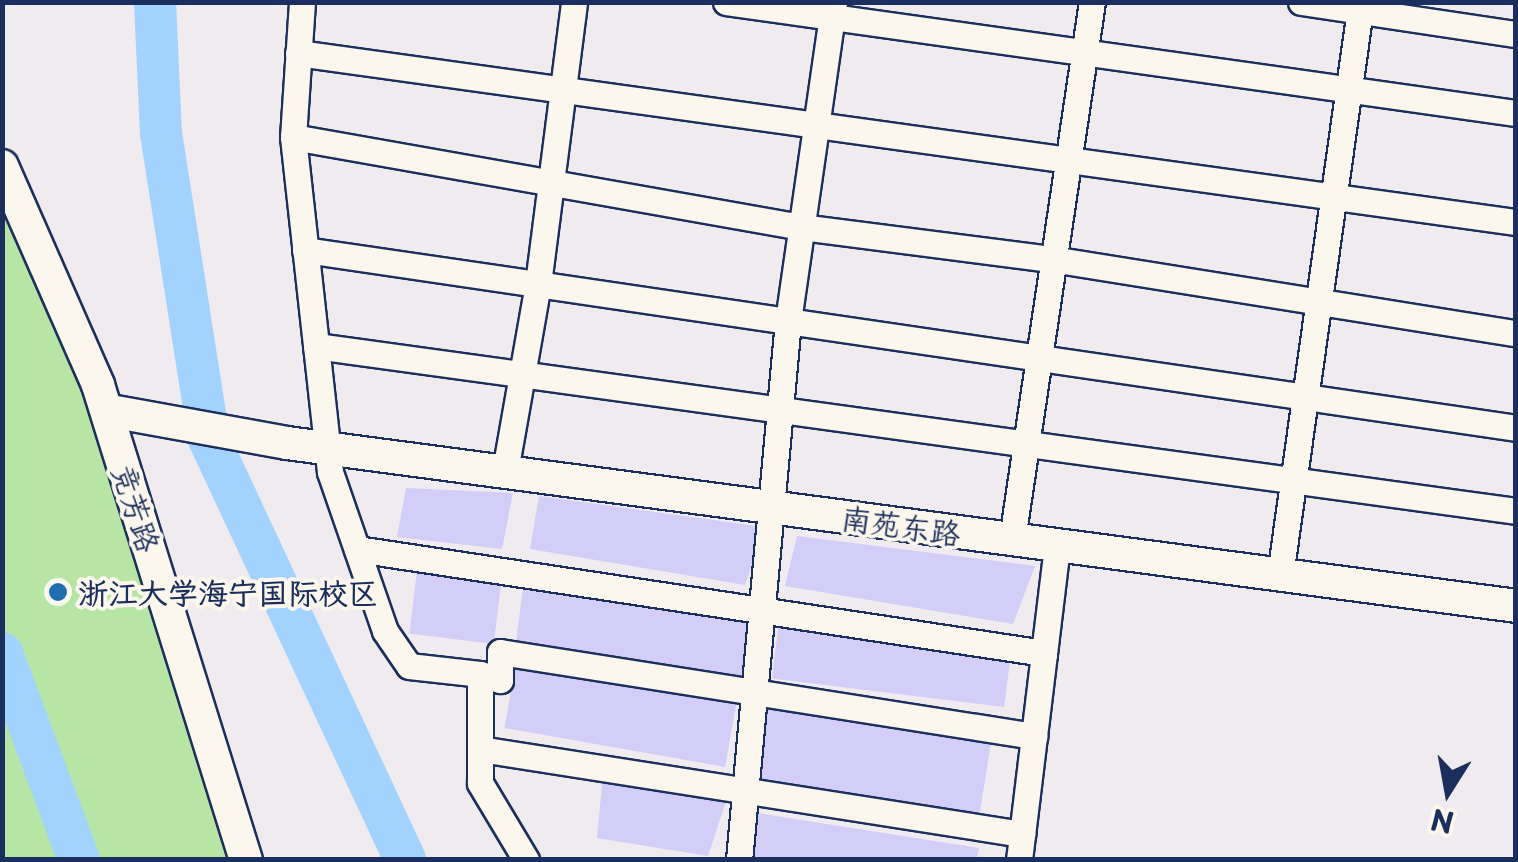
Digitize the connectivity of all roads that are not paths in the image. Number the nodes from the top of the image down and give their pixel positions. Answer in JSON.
{"nodes":[{"id":1,"x":302,"y":2,"type":"edge"},
{"id":2,"x":574,"y":2,"type":"edge"},
{"id":3,"x":726,"y":2,"type":"edge"},
{"id":4,"x":1092,"y":2,"type":"edge"},
{"id":5,"x":1301,"y":2,"type":"edge"},
{"id":6,"x":1360,"y":7,"type":"edge"},
{"id":7,"x":832,"y":10,"type":"edge"},
{"id":8,"x":1516,"y":34,"type":"edge"},
{"id":9,"x":1082,"y":52,"type":"junction"},
{"id":10,"x":298,"y":53,"type":"junction"},
{"id":11,"x":562,"y":86,"type":"junction"},
{"id":12,"x":1348,"y":90,"type":"junction"},
{"id":13,"x":1516,"y":113,"type":"edge"},
{"id":14,"x":817,"y":125,"type":"junction"},
{"id":15,"x":292,"y":137,"type":"junction"},
{"id":16,"x":1066,"y":160,"type":"junction"},
{"id":17,"x":2,"y":166,"type":"edge"},
{"id":18,"x":552,"y":183,"type":"junction"},
{"id":19,"x":1334,"y":197,"type":"junction"},
{"id":20,"x":1516,"y":222,"type":"edge"},
{"id":21,"x":801,"y":227,"type":"junction"},
{"id":22,"x":306,"y":250,"type":"junction"},
{"id":23,"x":1052,"y":259,"type":"junction"},
{"id":24,"x":538,"y":284,"type":"junction"},
{"id":25,"x":1318,"y":302,"type":"junction"},
{"id":26,"x":788,"y":321,"type":"junction"},
{"id":27,"x":1516,"y":334,"type":"edge"},
{"id":28,"x":316,"y":346,"type":"junction"},
{"id":29,"x":1038,"y":358,"type":"junction"},
{"id":30,"x":519,"y":373,"type":"junction"},
{"id":31,"x":98,"y":385,"type":"junction"},
{"id":32,"x":1305,"y":397,"type":"junction"},
{"id":33,"x":784,"y":409,"type":"junction"},
{"id":34,"x":116,"y":412,"type":"joint"},
{"id":35,"x":1516,"y":428,"type":"edge"},
{"id":36,"x":1025,"y":446,"type":"junction"},
{"id":37,"x":328,"y":448,"type":"junction"},
{"id":38,"x":504,"y":471,"type":"junction"},
{"id":39,"x":1293,"y":480,"type":"junction"},
{"id":40,"x":774,"y":508,"type":"junction"},
{"id":41,"x":1516,"y":510,"type":"edge"},
{"id":42,"x":1012,"y":539,"type":"junction"},
{"id":43,"x":1057,"y":545,"type":"junction"},
{"id":44,"x":357,"y":549,"type":"junction"},
{"id":45,"x":1280,"y":575,"type":"junction"},
{"id":46,"x":1516,"y":606,"type":"edge"},
{"id":47,"x":764,"y":610,"type":"junction"},
{"id":48,"x":1044,"y":653,"type":"junction"},
{"id":49,"x":480,"y":674,"type":"junction"},
{"id":50,"x":756,"y":693,"type":"junction"},
{"id":51,"x":1034,"y":736,"type":"junction"},
{"id":52,"x":480,"y":749,"type":"junction"},
{"id":53,"x":746,"y":791,"type":"junction"},
{"id":54,"x":1020,"y":847,"type":"edge"},
{"id":55,"x":246,"y":860,"type":"edge"},
{"id":56,"x":526,"y":860,"type":"edge"},
{"id":57,"x":739,"y":860,"type":"edge"}],
"edges":[{"from":1,"to":10,"type":"street"},
{"from":2,"to":11,"type":"street"},
{"from":3,"to":7,"type":"street"},
{"from":4,"to":9,"type":"street"},
{"from":5,"to":6,"type":"street"},
{"from":6,"to":8,"type":"street"},
{"from":6,"to":12,"type":"street"},
{"from":7,"to":9,"type":"street"},
{"from":7,"to":14,"type":"street"},
{"from":9,"to":12,"type":"street"},
{"from":9,"to":16,"type":"street"},
{"from":10,"to":11,"type":"street"},
{"from":10,"to":15,"type":"street"},
{"from":11,"to":14,"type":"street"},
{"from":11,"to":18,"type":"street"},
{"from":12,"to":13,"type":"street"},
{"from":12,"to":19,"type":"street"},
{"from":14,"to":16,"type":"street"},
{"from":14,"to":21,"type":"street"},
{"from":15,"to":18,"type":"street"},
{"from":15,"to":22,"type":"street"},
{"from":16,"to":19,"type":"street"},
{"from":16,"to":23,"type":"street"},
{"from":17,"to":31,"type":"street","name":"竞芳路"},
{"from":18,"to":21,"type":"street"},
{"from":18,"to":24,"type":"street"},
{"from":19,"to":20,"type":"street"},
{"from":19,"to":25,"type":"street"},
{"from":21,"to":23,"type":"street"},
{"from":21,"to":26,"type":"street"},
{"from":22,"to":24,"type":"street"},
{"from":22,"to":28,"type":"street"},
{"from":23,"to":25,"type":"street"},
{"from":23,"to":29,"type":"street"},
{"from":24,"to":26,"type":"street"},
{"from":24,"to":30,"type":"street"},
{"from":25,"to":27,"type":"street"},
{"from":25,"to":32,"type":"street"},
{"from":26,"to":29,"type":"street"},
{"from":26,"to":33,"type":"street"},
{"from":28,"to":30,"type":"street"},
{"from":28,"to":37,"type":"street"},
{"from":29,"to":32,"type":"street"},
{"from":29,"to":36,"type":"street"},
{"from":30,"to":33,"type":"street"},
{"from":30,"to":38,"type":"street"},
{"from":31,"to":34,"type":"street"},
{"from":31,"to":55,"type":"street","name":"竞芳路"},
{"from":32,"to":35,"type":"street"},
{"from":32,"to":39,"type":"street"},
{"from":33,"to":36,"type":"street"},
{"from":33,"to":40,"type":"street"},
{"from":34,"to":37,"type":"street","name":"南苑东路"},
{"from":36,"to":39,"type":"street"},
{"from":36,"to":42,"type":"street"},
{"from":37,"to":38,"type":"street","name":"南苑东路"},
{"from":37,"to":44,"type":"street"},
{"from":38,"to":40,"type":"street","name":"南苑东路"},
{"from":39,"to":41,"type":"street"},
{"from":39,"to":45,"type":"street"},
{"from":40,"to":42,"type":"street","name":"南苑东路"},
{"from":40,"to":47,"type":"street"},
{"from":42,"to":43,"type":"street","name":"南苑东路"},
{"from":43,"to":45,"type":"street","name":"南苑东路"},
{"from":43,"to":48,"type":"street"},
{"from":44,"to":47,"type":"street"},
{"from":44,"to":49,"type":"street"},
{"from":45,"to":46,"type":"street","name":"南苑东路"},
{"from":47,"to":48,"type":"street"},
{"from":47,"to":50,"type":"street"},
{"from":48,"to":51,"type":"street"},
{"from":49,"to":50,"type":"street"},
{"from":49,"to":52,"type":"street"},
{"from":50,"to":51,"type":"street"},
{"from":50,"to":53,"type":"street"},
{"from":51,"to":54,"type":"street"},
{"from":52,"to":53,"type":"street"},
{"from":52,"to":56,"type":"street"},
{"from":53,"to":54,"type":"street"},
{"from":53,"to":57,"type":"street"}]}
